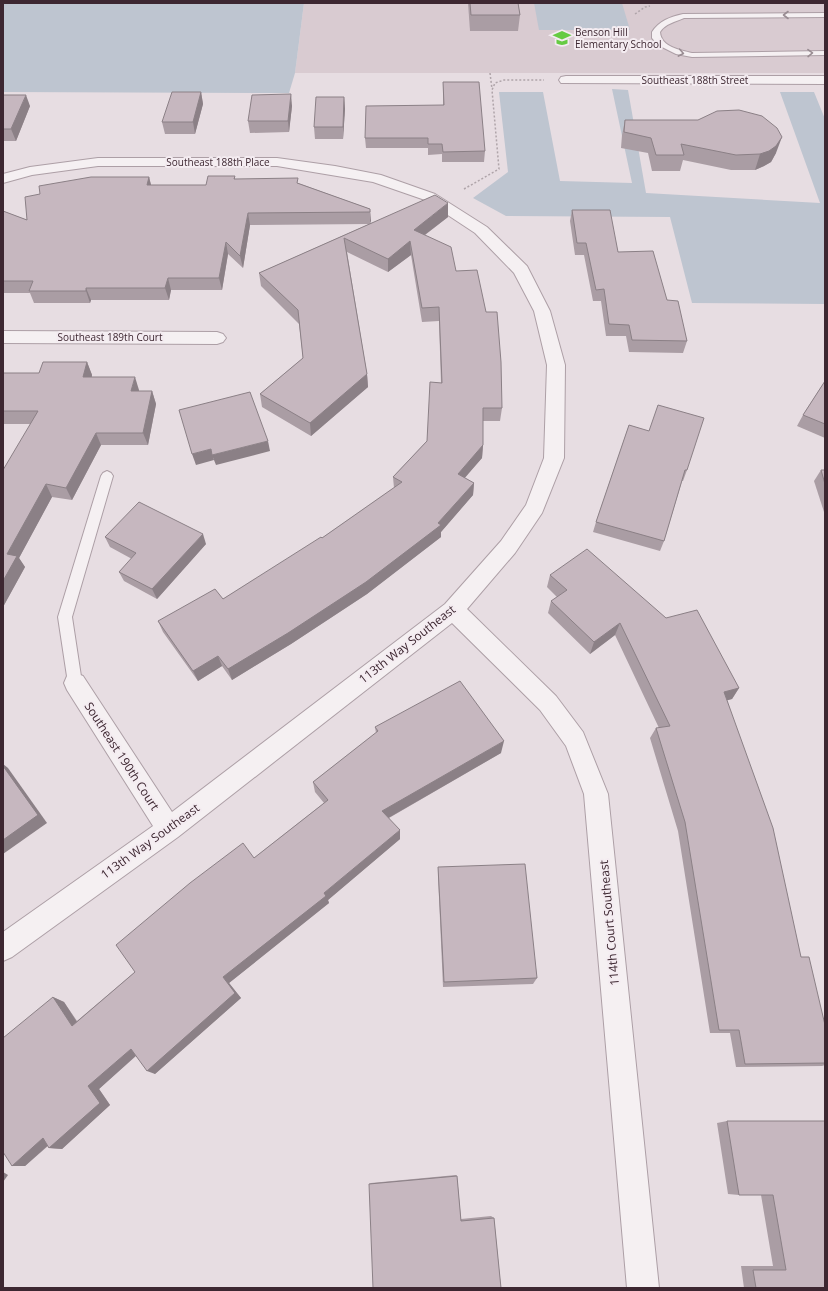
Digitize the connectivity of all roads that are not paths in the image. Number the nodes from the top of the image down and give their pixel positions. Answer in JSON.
{"nodes":[{"id":1,"x":825,"y":15,"type":"edge"},
{"id":2,"x":825,"y":53,"type":"edge"},
{"id":3,"x":566,"y":80,"type":"road end"},
{"id":4,"x":825,"y":80,"type":"edge"},
{"id":5,"x":3,"y":180,"type":"edge"},
{"id":6,"x":435,"y":201,"type":"joint"},
{"id":7,"x":3,"y":337,"type":"edge"},
{"id":8,"x":217,"y":338,"type":"dead end"},
{"id":9,"x":107,"y":476,"type":"dead end"},
{"id":10,"x":453,"y":610,"type":"junction"},
{"id":11,"x":75,"y":683,"type":"joint"},
{"id":12,"x":169,"y":829,"type":"junction"},
{"id":13,"x":3,"y":948,"type":"edge"},
{"id":14,"x":643,"y":1288,"type":"edge"}],
"edges":[{"from":1,"to":2,"type":"lane","one_way":true},
{"from":3,"to":4,"type":"street","name":"Southeast 188th Street"},
{"from":5,"to":6,"type":"street","name":"Southeast 188th Place"},
{"from":6,"to":10,"type":"street","name":"113th Way Southeast"},
{"from":7,"to":8,"type":"street","name":"Southeast 189th Court"},
{"from":9,"to":11,"type":"lane"},
{"from":10,"to":12,"type":"street","name":"113th Way Southeast"},
{"from":10,"to":14,"type":"street","name":"114th Court Southeast"},
{"from":11,"to":12,"type":"street","name":"Southeast 190th Court"},
{"from":12,"to":13,"type":"street","name":"113th Way Southeast"}]}
